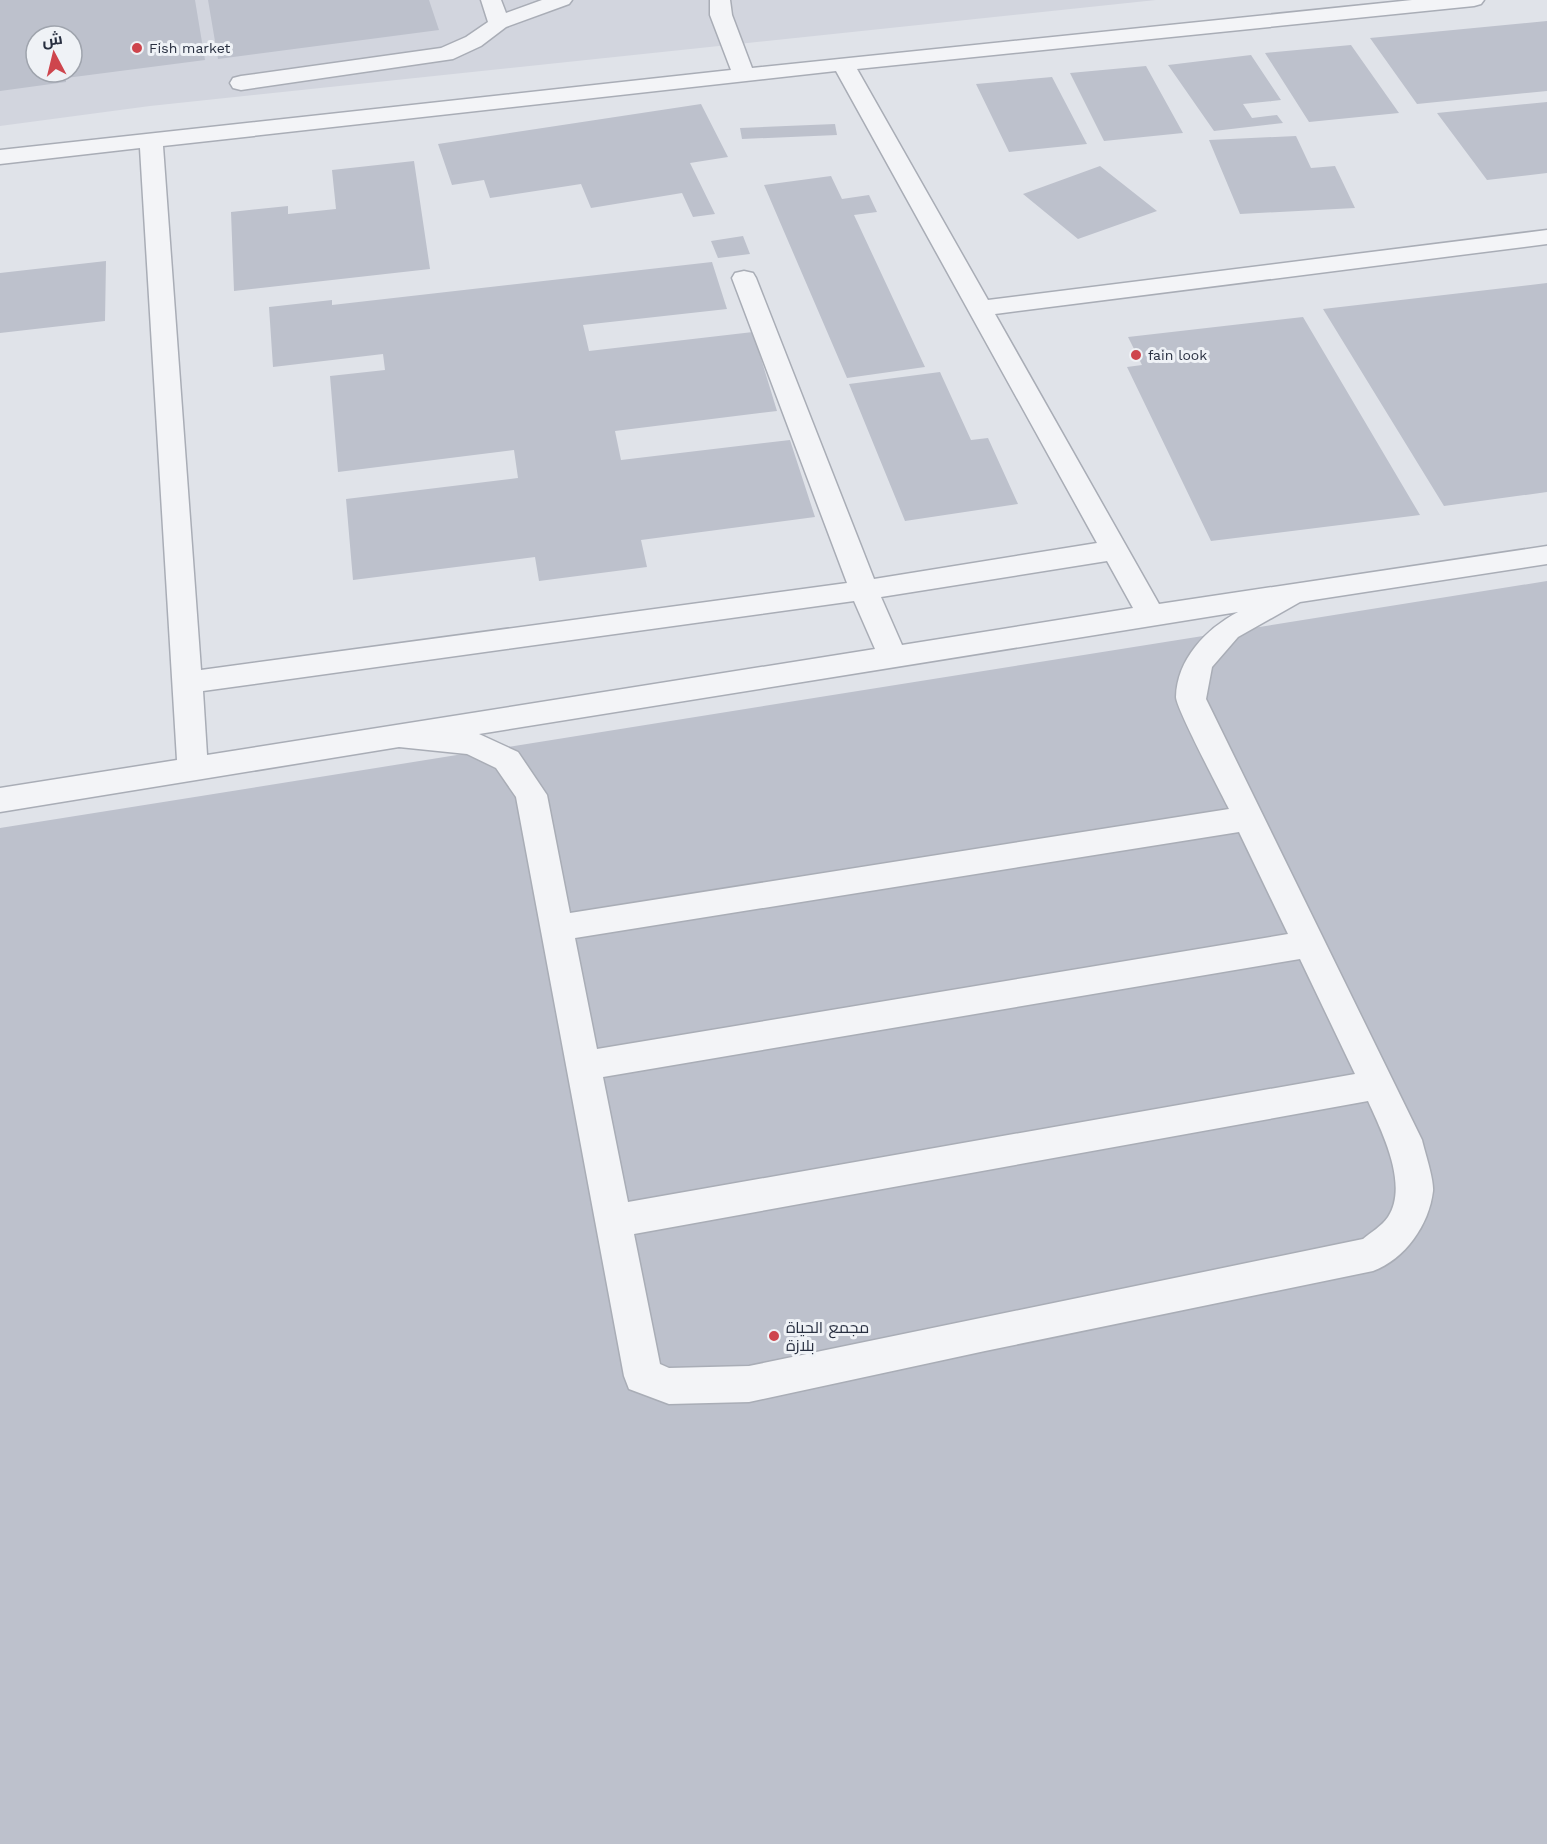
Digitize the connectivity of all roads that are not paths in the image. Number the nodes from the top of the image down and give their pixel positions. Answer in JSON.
{"nodes":[{"id":1,"x":491,"y":0,"type":"edge"},
{"id":2,"x":562,"y":0,"type":"edge"},
{"id":3,"x":720,"y":0,"type":"edge"},
{"id":4,"x":1474,"y":0,"type":"edge"},
{"id":5,"x":499,"y":23,"type":"junction"},
{"id":6,"x":843,"y":64,"type":"junction"},
{"id":7,"x":744,"y":75,"type":"junction"},
{"id":8,"x":241,"y":83,"type":"dead end"},
{"id":9,"x":151,"y":141,"type":"junction"},
{"id":10,"x":0,"y":157,"type":"edge"},
{"id":11,"x":1547,"y":237,"type":"edge"},
{"id":12,"x":744,"y":278,"type":"dead end"},
{"id":13,"x":980,"y":309,"type":"junction"},
{"id":14,"x":1115,"y":550,"type":"junction"},
{"id":15,"x":1547,"y":555,"type":"edge"},
{"id":16,"x":864,"y":590,"type":"junction"},
{"id":17,"x":1151,"y":615,"type":"junction"},
{"id":18,"x":1216,"y":618,"type":"junction"},
{"id":19,"x":893,"y":657,"type":"junction"},
{"id":20,"x":187,"y":682,"type":"junction"},
{"id":21,"x":509,"y":718,"type":"junction"},
{"id":22,"x":400,"y":736,"type":"junction"},
{"id":23,"x":507,"y":760,"type":"junction"},
{"id":24,"x":193,"y":770,"type":"junction"},
{"id":25,"x":0,"y":800,"type":"edge"},
{"id":26,"x":1249,"y":819,"type":"junction"},
{"id":27,"x":557,"y":928,"type":"junction"},
{"id":28,"x":1310,"y":944,"type":"junction"},
{"id":29,"x":584,"y":1066,"type":"junction"},
{"id":30,"x":1377,"y":1085,"type":"junction"},
{"id":31,"x":613,"y":1221,"type":"junction"}],
"edges":[{"from":1,"to":5,"type":"street"},
{"from":2,"to":5,"type":"street"},
{"from":3,"to":7,"type":"street"},
{"from":4,"to":6,"type":"street"},
{"from":5,"to":8,"type":"street"},
{"from":6,"to":7,"type":"street"},
{"from":6,"to":13,"type":"street"},
{"from":7,"to":9,"type":"street"},
{"from":9,"to":10,"type":"street"},
{"from":9,"to":20,"type":"street"},
{"from":11,"to":13,"type":"street"},
{"from":12,"to":16,"type":"street"},
{"from":13,"to":14,"type":"street"},
{"from":14,"to":16,"type":"street"},
{"from":14,"to":17,"type":"street"},
{"from":15,"to":18,"type":"street"},
{"from":16,"to":19,"type":"street"},
{"from":16,"to":20,"type":"street"},
{"from":17,"to":18,"type":"street"},
{"from":17,"to":19,"type":"street"},
{"from":18,"to":26,"type":"street"},
{"from":19,"to":21,"type":"street"},
{"from":20,"to":24,"type":"street"},
{"from":21,"to":22,"type":"street"},
{"from":21,"to":23,"type":"street"},
{"from":22,"to":23,"type":"street"},
{"from":22,"to":24,"type":"street"},
{"from":23,"to":27,"type":"street"},
{"from":24,"to":25,"type":"street"},
{"from":26,"to":27,"type":"street"},
{"from":26,"to":28,"type":"street"},
{"from":27,"to":29,"type":"street"},
{"from":28,"to":29,"type":"street"},
{"from":28,"to":30,"type":"street"},
{"from":29,"to":31,"type":"street"},
{"from":30,"to":31,"type":"street"},
{"from":30,"to":31,"type":"street"}]}
